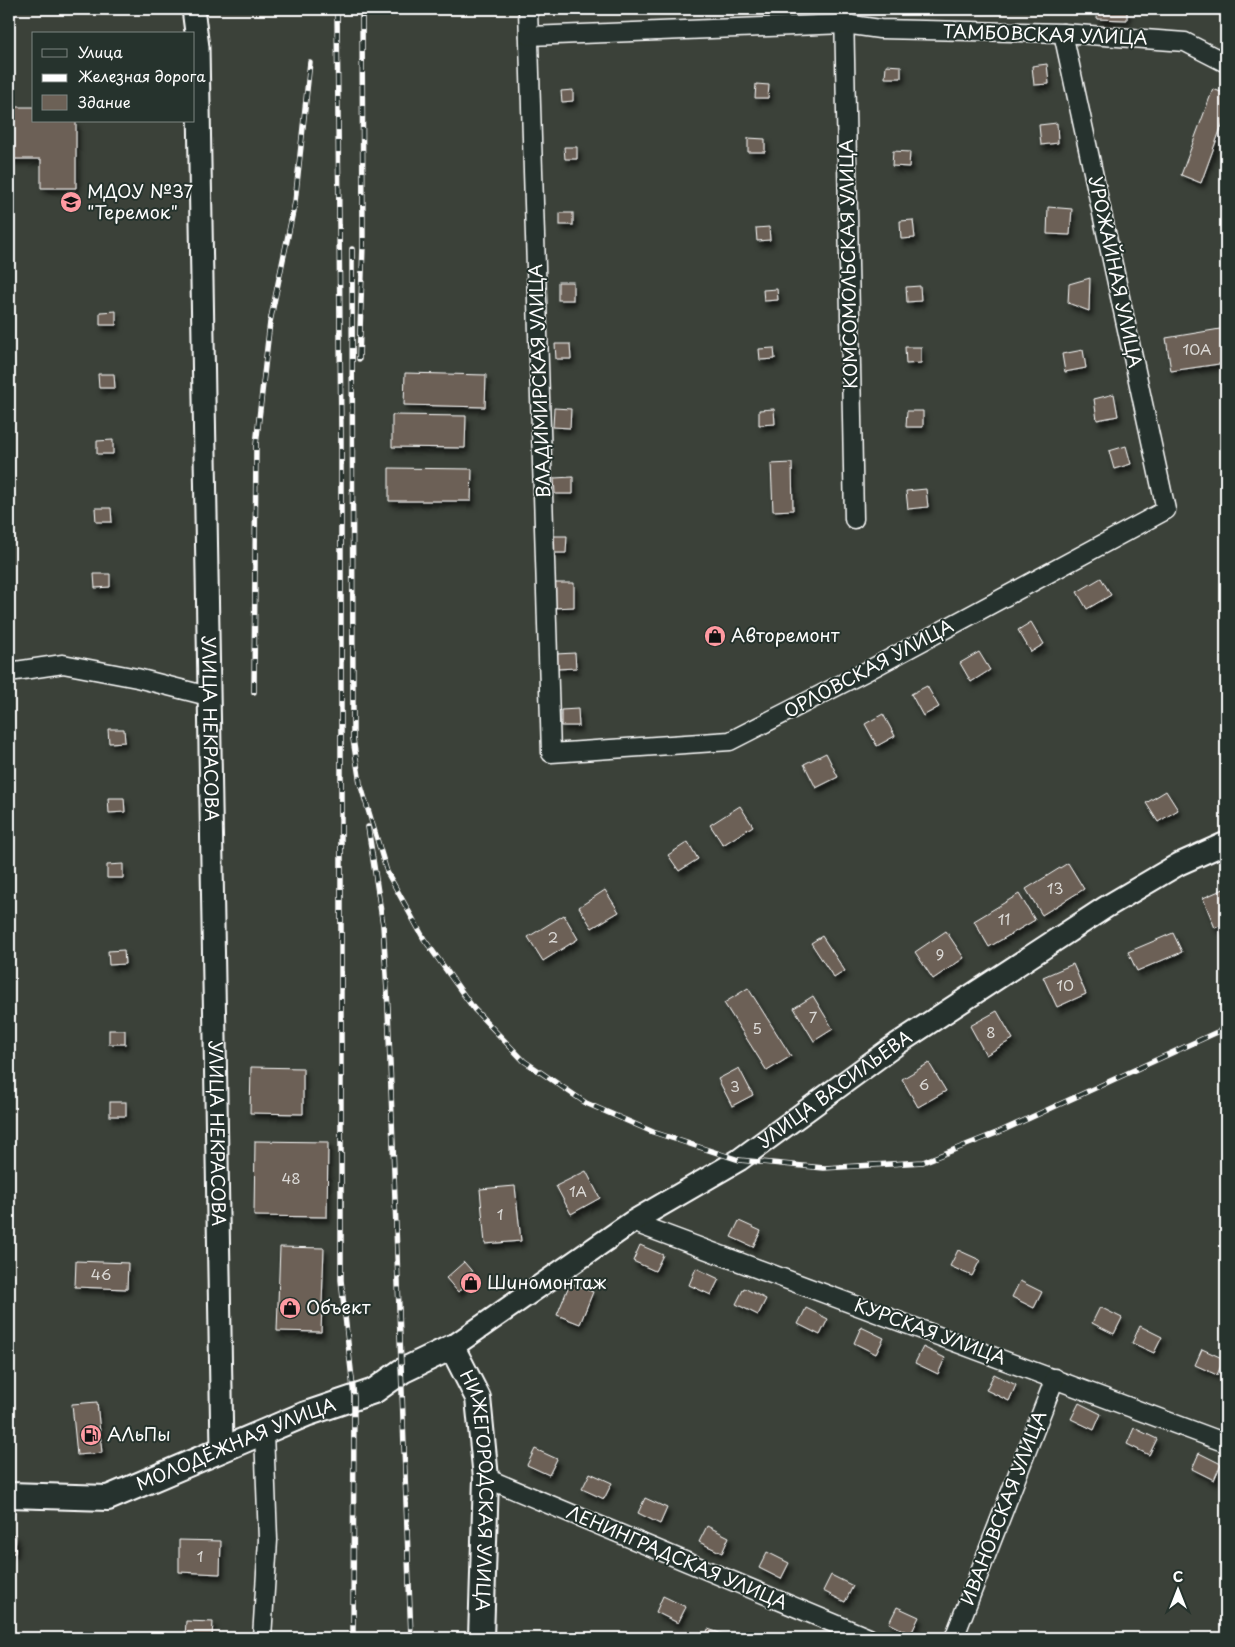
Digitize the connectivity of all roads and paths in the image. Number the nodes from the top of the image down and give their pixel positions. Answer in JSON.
{"nodes":[{"id":1,"x":193,"y":9,"type":"edge"},
{"id":2,"x":528,"y":9,"type":"edge"},
{"id":3,"x":844,"y":16,"type":"edge"},
{"id":4,"x":1063,"y":33,"type":"junction"},
{"id":5,"x":529,"y":36,"type":"junction"},
{"id":6,"x":1226,"y":63,"type":"edge"},
{"id":7,"x":1166,"y":510,"type":"joint"},
{"id":8,"x":854,"y":519,"type":"dead end"},
{"id":9,"x":9,"y":672,"type":"edge"},
{"id":10,"x":208,"y":696,"type":"junction"},
{"id":11,"x":551,"y":753,"type":"joint"},
{"id":12,"x":1226,"y":843,"type":"edge"},
{"id":13,"x":632,"y":1222,"type":"junction"},
{"id":14,"x":452,"y":1347,"type":"junction"},
{"id":15,"x":1055,"y":1378,"type":"junction"},
{"id":16,"x":264,"y":1432,"type":"junction"},
{"id":17,"x":1226,"y":1443,"type":"edge"},
{"id":18,"x":222,"y":1449,"type":"junction"},
{"id":19,"x":486,"y":1478,"type":"junction"},
{"id":20,"x":9,"y":1495,"type":"edge"},
{"id":21,"x":262,"y":1638,"type":"edge"},
{"id":22,"x":481,"y":1638,"type":"edge"},
{"id":23,"x":869,"y":1638,"type":"edge"},
{"id":24,"x":954,"y":1638,"type":"edge"}],
"edges":[{"from":1,"to":10,"type":"street","name":"УЛИЦА НЕКРАСОВА"},
{"from":2,"to":5,"type":"street","name":"ВЛАДИМИРСКАЯ УЛИЦА"},
{"from":3,"to":4,"type":"street","name":"ТАМБОВСКАЯ УЛИЦА"},
{"from":3,"to":5,"type":"street","name":"ТАМБОВСКАЯ УЛИЦА"},
{"from":3,"to":8,"type":"street","name":"КОМСОМОЛЬСКАЯ УЛИЦА"},
{"from":4,"to":6,"type":"street","name":"ТАМБОВСКАЯ УЛИЦА"},
{"from":4,"to":7,"type":"street","name":"УРОЖАЙНАЯ УЛИЦА"},
{"from":5,"to":11,"type":"street","name":"ВЛАДИМИРСКАЯ УЛИЦА"},
{"from":7,"to":11,"type":"street","name":"ОРЛОВСКАЯ УЛИЦА"},
{"from":9,"to":10,"type":"street"},
{"from":10,"to":18,"type":"street","name":"УЛИЦА НЕКРАСОВА"},
{"from":12,"to":13,"type":"street","name":"УЛИЦА ВАСИЛЬЕВА"},
{"from":13,"to":14,"type":"street","name":"УЛИЦА ВАСИЛЬЕВА"},
{"from":13,"to":15,"type":"street","name":"КУРСКАЯ УЛИЦА"},
{"from":14,"to":16,"type":"main road","name":"МОЛОДЁЖНАЯ УЛИЦА"},
{"from":14,"to":19,"type":"main road","name":"НИЖЕГОРОДСКАЯ УЛИЦА"},
{"from":15,"to":17,"type":"street","name":"КУРСКАЯ УЛИЦА"},
{"from":15,"to":24,"type":"street","name":"ИВАНОВСКАЯ УЛИЦА"},
{"from":16,"to":18,"type":"main road","name":"МОЛОДЁЖНАЯ УЛИЦА"},
{"from":16,"to":21,"type":"street"},
{"from":18,"to":20,"type":"main road","name":"МОЛОДЁЖНАЯ УЛИЦА"},
{"from":19,"to":22,"type":"main road","name":"НИЖЕГОРОДСКАЯ УЛИЦА"},
{"from":19,"to":23,"type":"street","name":"ЛЕНИНГРАДСКАЯ УЛИЦА"}]}
